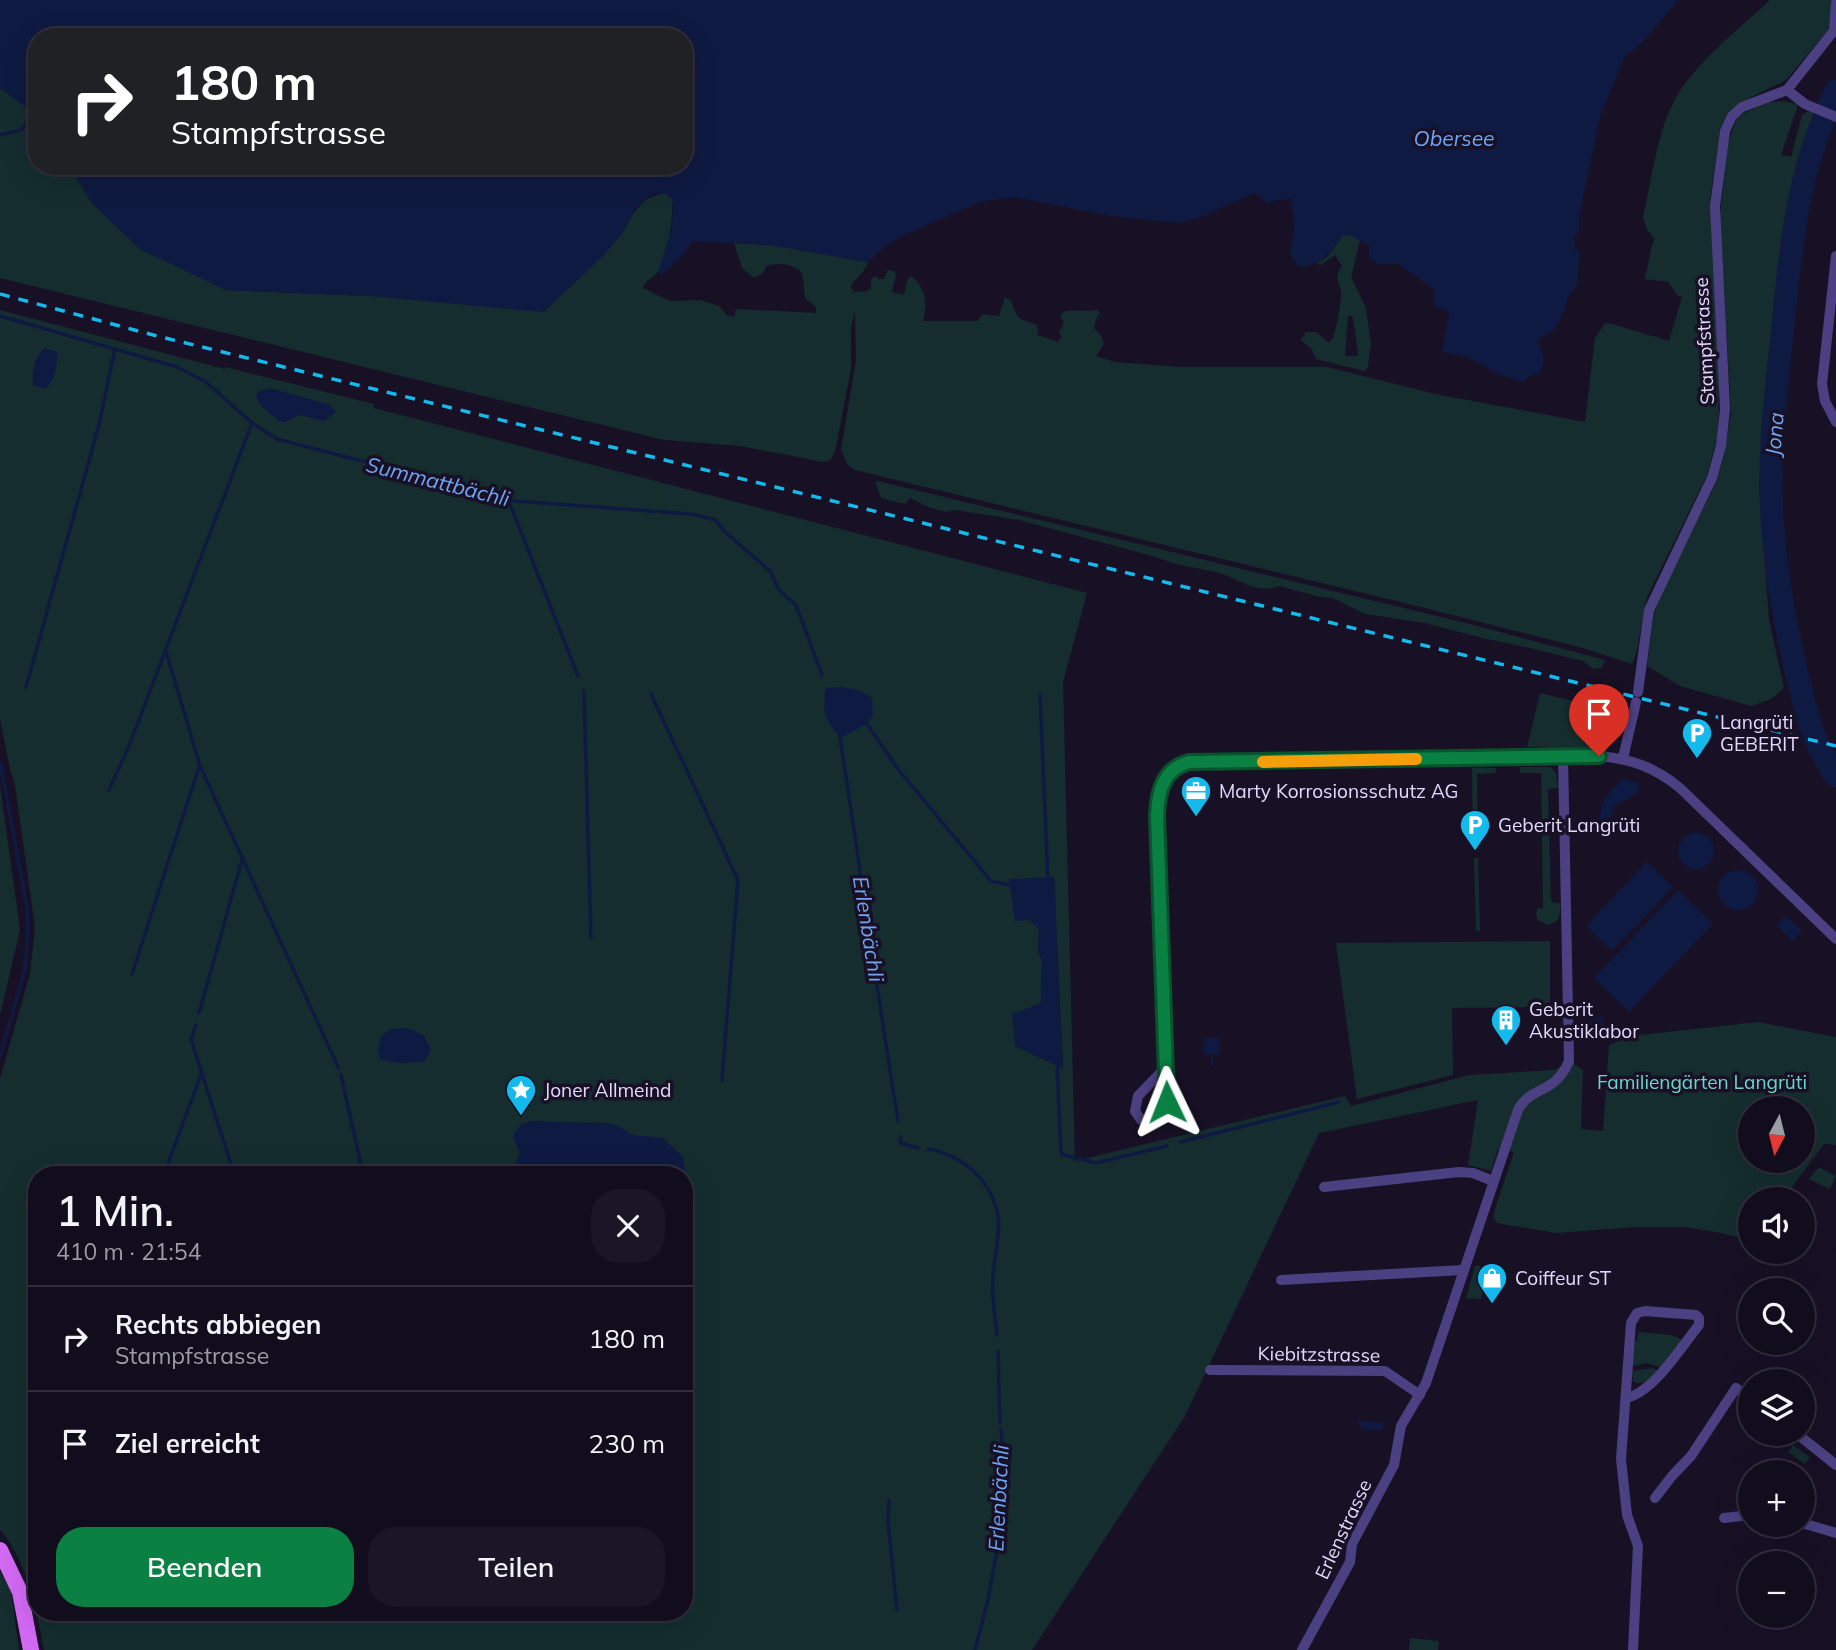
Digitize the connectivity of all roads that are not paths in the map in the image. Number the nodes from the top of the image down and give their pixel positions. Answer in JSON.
{"nodes":[{"id":1,"x":1836,"y":4,"type":"edge"},
{"id":2,"x":1835,"y":29,"type":"edge"},
{"id":3,"x":1787,"y":90,"type":"junction"},
{"id":4,"x":1836,"y":117,"type":"edge"},
{"id":5,"x":1836,"y":256,"type":"edge"},
{"id":6,"x":1836,"y":422,"type":"edge"},
{"id":7,"x":1563,"y":757,"type":"junction"},
{"id":8,"x":1623,"y":758,"type":"junction"},
{"id":9,"x":1836,"y":939,"type":"edge"},
{"id":10,"x":1166,"y":1068,"type":"junction"},
{"id":11,"x":1493,"y":1181,"type":"junction"},
{"id":12,"x":1324,"y":1187,"type":"dead end"},
{"id":13,"x":1463,"y":1270,"type":"junction"},
{"id":14,"x":1281,"y":1280,"type":"dead end"},
{"id":15,"x":1210,"y":1370,"type":"dead end"},
{"id":16,"x":1738,"y":1389,"type":"edge"},
{"id":17,"x":1420,"y":1395,"type":"junction"},
{"id":18,"x":1626,"y":1398,"type":"junction"},
{"id":19,"x":1812,"y":1446,"type":"edge"},
{"id":20,"x":1836,"y":1465,"type":"edge"},
{"id":21,"x":1655,"y":1498,"type":"dead end"},
{"id":22,"x":1738,"y":1516,"type":"edge"},
{"id":23,"x":1724,"y":1518,"type":"dead end"},
{"id":24,"x":1815,"y":1527,"type":"edge"},
{"id":25,"x":1836,"y":1533,"type":"edge"},
{"id":26,"x":0,"y":1550,"type":"edge"},
{"id":27,"x":31,"y":1650,"type":"edge"},
{"id":28,"x":1302,"y":1650,"type":"edge"},
{"id":29,"x":1633,"y":1650,"type":"edge"}],
"edges":[{"from":1,"to":2,"type":"street"},
{"from":2,"to":3,"type":"street"},
{"from":3,"to":4,"type":"street"},
{"from":3,"to":8,"type":"street","name":"Stampfstrasse"},
{"from":5,"to":6,"type":"street"},
{"from":7,"to":8,"type":"street"},
{"from":7,"to":10,"type":"street"},
{"from":7,"to":11,"type":"street"},
{"from":8,"to":9,"type":"street"},
{"from":10,"to":10,"type":"street"},
{"from":11,"to":12,"type":"street"},
{"from":11,"to":13,"type":"street"},
{"from":13,"to":14,"type":"street"},
{"from":13,"to":17,"type":"street"},
{"from":15,"to":17,"type":"street","name":"Kiebitzstrasse"},
{"from":16,"to":21,"type":"street"},
{"from":17,"to":28,"type":"street","name":"Erlenstrasse"},
{"from":18,"to":18,"type":"street"},
{"from":18,"to":29,"type":"street"},
{"from":19,"to":20,"type":"street"},
{"from":22,"to":23,"type":"street"},
{"from":24,"to":25,"type":"street"},
{"from":26,"to":27,"type":"main road"}]}
